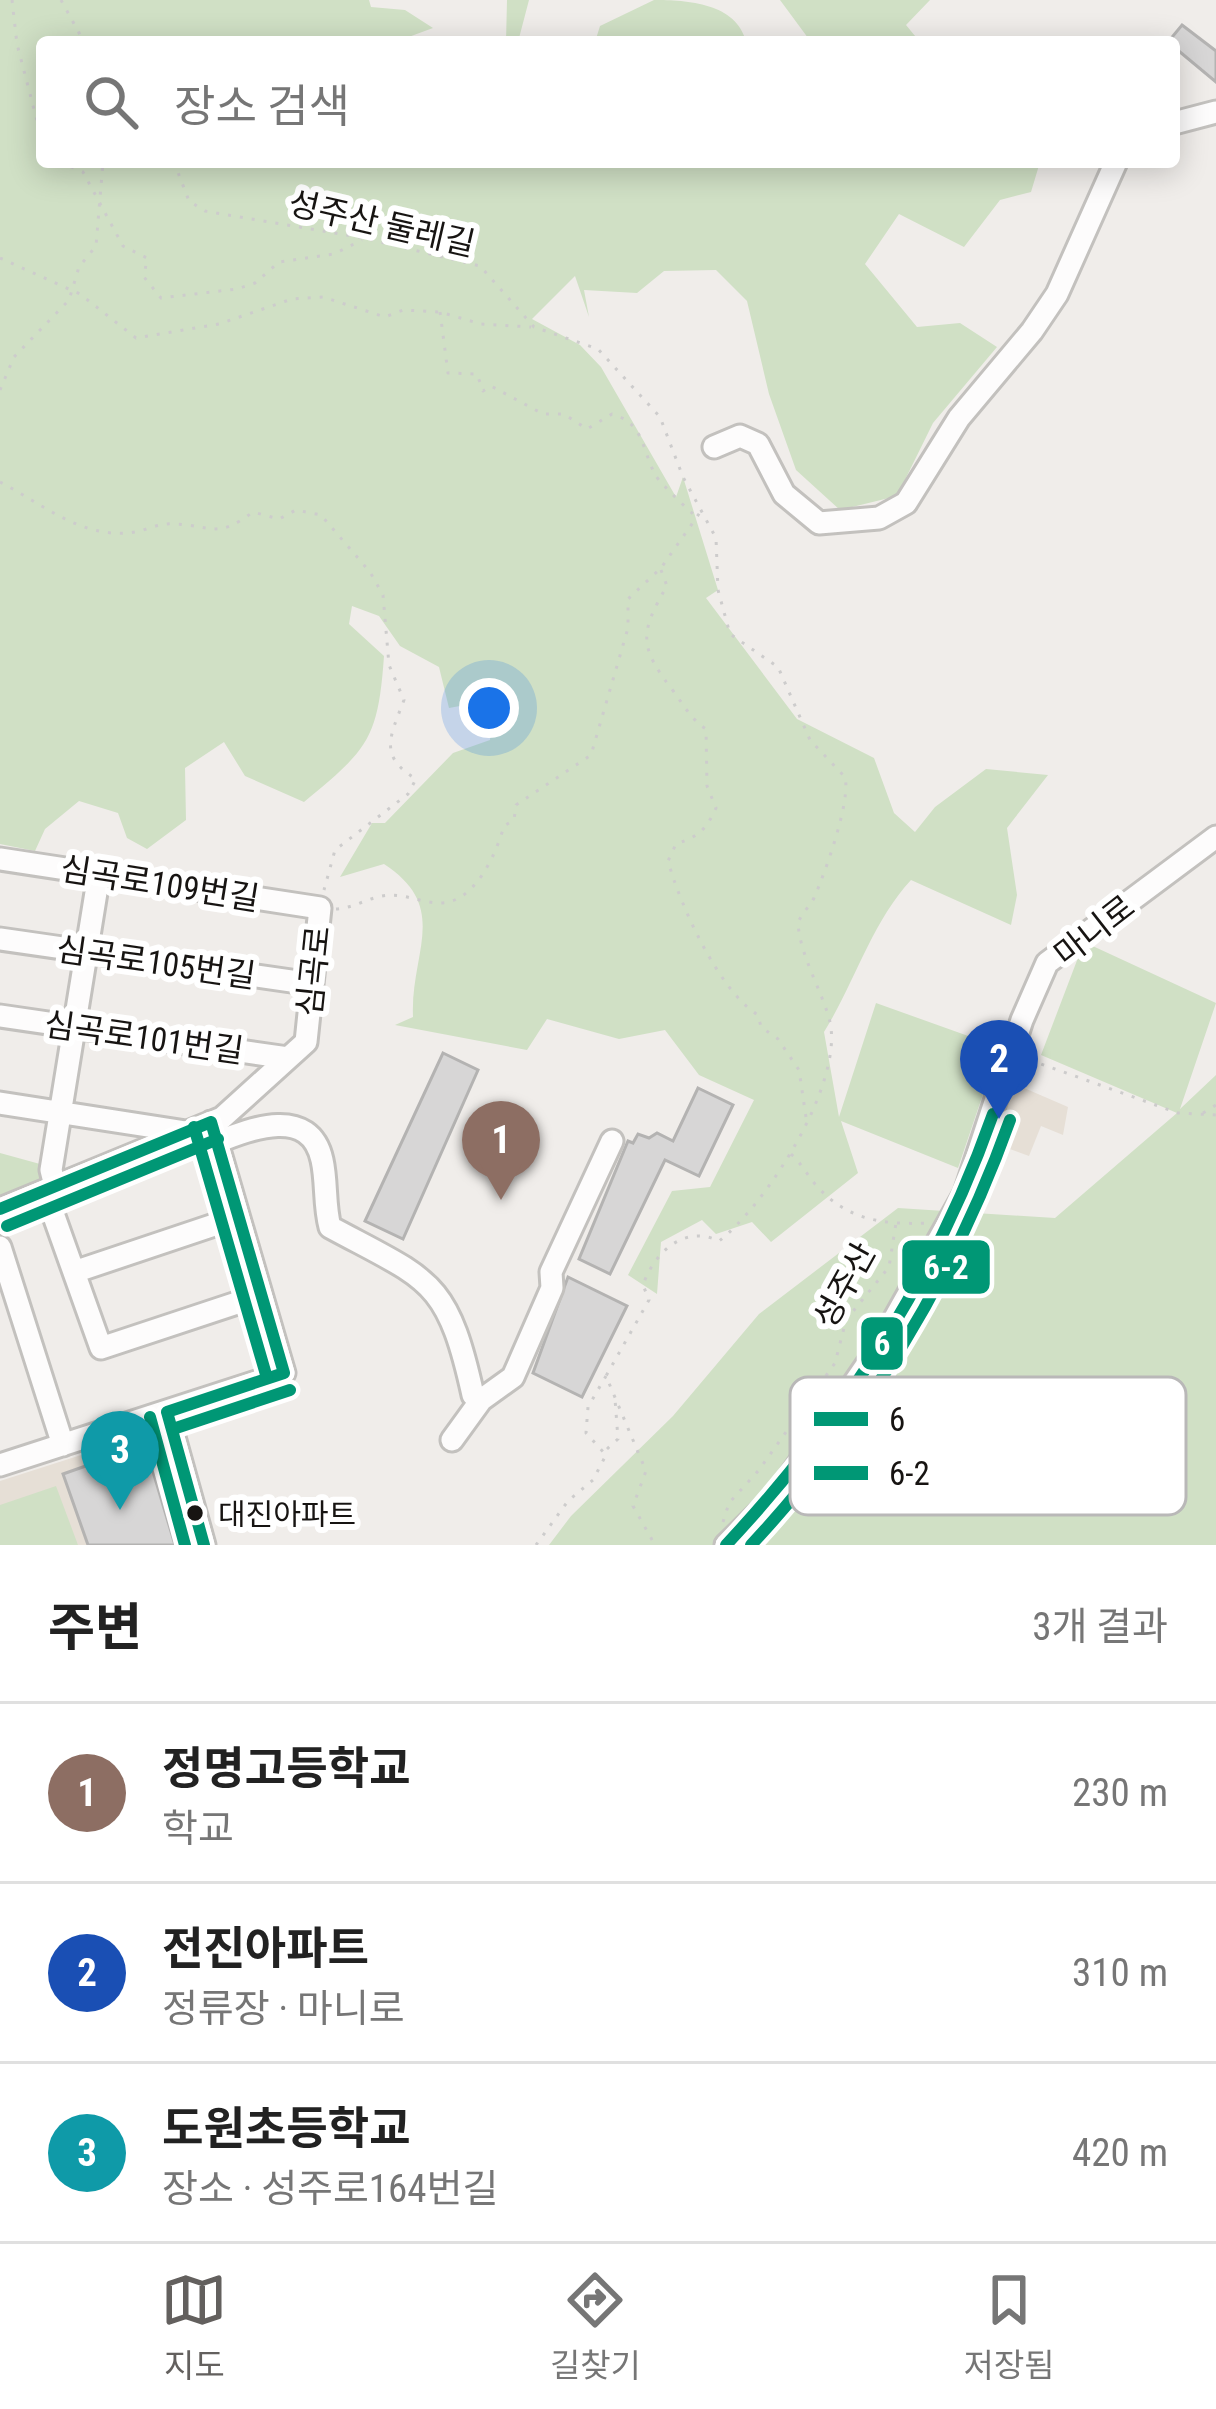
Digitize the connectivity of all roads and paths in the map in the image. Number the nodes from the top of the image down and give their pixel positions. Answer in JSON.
{"nodes":[{"id":1,"x":12,"y":0,"type":"edge"},
{"id":2,"x":61,"y":0,"type":"edge"},
{"id":3,"x":81,"y":36,"type":"edge"},
{"id":4,"x":1216,"y":112,"type":"edge"},
{"id":5,"x":36,"y":118,"type":"edge"},
{"id":6,"x":1180,"y":121,"type":"edge"},
{"id":7,"x":74,"y":168,"type":"edge"},
{"id":8,"x":102,"y":168,"type":"edge"},
{"id":9,"x":175,"y":168,"type":"edge"},
{"id":10,"x":1113,"y":168,"type":"edge"},
{"id":11,"x":98,"y":199,"type":"junction"},
{"id":12,"x":364,"y":238,"type":"junction"},
{"id":13,"x":0,"y":259,"type":"edge"},
{"id":14,"x":73,"y":291,"type":"junction"},
{"id":15,"x":440,"y":312,"type":"junction"},
{"id":16,"x":534,"y":327,"type":"junction"},
{"id":17,"x":0,"y":390,"type":"edge"},
{"id":18,"x":714,"y":448,"type":"dead end"},
{"id":19,"x":0,"y":482,"type":"edge"},
{"id":20,"x":701,"y":509,"type":"junction"},
{"id":21,"x":699,"y":518,"type":"junction"},
{"id":22,"x":661,"y":568,"type":"junction"},
{"id":23,"x":1216,"y":837,"type":"edge"},
{"id":24,"x":0,"y":859,"type":"edge"},
{"id":25,"x":100,"y":874,"type":"junction"},
{"id":26,"x":320,"y":908,"type":"junction"},
{"id":27,"x":0,"y":940,"type":"edge"},
{"id":28,"x":86,"y":954,"type":"junction"},
{"id":29,"x":312,"y":984,"type":"junction"},
{"id":30,"x":0,"y":1016,"type":"edge"},
{"id":31,"x":68,"y":1027,"type":"junction"},
{"id":32,"x":1011,"y":1054,"type":"junction"},
{"id":33,"x":288,"y":1058,"type":"junction"},
{"id":34,"x":0,"y":1103,"type":"edge"},
{"id":35,"x":1216,"y":1105,"type":"edge"},
{"id":36,"x":54,"y":1112,"type":"junction"},
{"id":37,"x":1216,"y":1115,"type":"edge"},
{"id":38,"x":1196,"y":1116,"type":"junction"},
{"id":39,"x":808,"y":1126,"type":"junction"},
{"id":40,"x":187,"y":1132,"type":"junction"},
{"id":41,"x":214,"y":1132,"type":"junction"},
{"id":42,"x":612,"y":1141,"type":"dead end"},
{"id":43,"x":789,"y":1153,"type":"junction"},
{"id":44,"x":50,"y":1188,"type":"junction"},
{"id":45,"x":0,"y":1209,"type":"edge"},
{"id":46,"x":238,"y":1217,"type":"junction"},
{"id":47,"x":949,"y":1222,"type":"junction"},
{"id":48,"x":896,"y":1223,"type":"junction"},
{"id":49,"x":0,"y":1246,"type":"edge"},
{"id":50,"x":74,"y":1272,"type":"junction"},
{"id":51,"x":261,"y":1295,"type":"junction"},
{"id":52,"x":606,"y":1376,"type":"junction"},
{"id":53,"x":825,"y":1377,"type":"edge"},
{"id":54,"x":859,"y":1377,"type":"edge"},
{"id":55,"x":616,"y":1398,"type":"junction"},
{"id":56,"x":481,"y":1400,"type":"junction"},
{"id":57,"x":167,"y":1412,"type":"junction"},
{"id":58,"x":790,"y":1427,"type":"edge"},
{"id":59,"x":452,"y":1439,"type":"dead end"},
{"id":60,"x":63,"y":1444,"type":"junction"},
{"id":61,"x":606,"y":1450,"type":"junction"},
{"id":62,"x":0,"y":1465,"type":"edge"},
{"id":63,"x":790,"y":1477,"type":"edge"},
{"id":64,"x":204,"y":1545,"type":"edge"},
{"id":65,"x":536,"y":1545,"type":"edge"},
{"id":66,"x":655,"y":1545,"type":"edge"},
{"id":67,"x":727,"y":1545,"type":"edge"}],
"edges":[{"from":1,"to":5,"type":"path"},
{"from":2,"to":3,"type":"path"},
{"from":4,"to":6,"type":"street"},
{"from":7,"to":11,"type":"path"},
{"from":8,"to":11,"type":"path"},
{"from":9,"to":12,"type":"path","name":"성주산 둘레길"},
{"from":10,"to":18,"type":"street"},
{"from":11,"to":12,"type":"path"},
{"from":11,"to":14,"type":"path"},
{"from":12,"to":16,"type":"path","name":"성주산 둘레길"},
{"from":13,"to":14,"type":"path"},
{"from":14,"to":15,"type":"path"},
{"from":14,"to":17,"type":"path"},
{"from":15,"to":16,"type":"path"},
{"from":15,"to":21,"type":"path"},
{"from":16,"to":20,"type":"path","name":"성주산 둘레길"},
{"from":19,"to":26,"type":"path"},
{"from":20,"to":21,"type":"path"},
{"from":20,"to":39,"type":"path","name":"성주산 둘레길"},
{"from":21,"to":22,"type":"path"},
{"from":22,"to":26,"type":"path"},
{"from":22,"to":39,"type":"path"},
{"from":23,"to":32,"type":"street","name":"마니로"},
{"from":24,"to":25,"type":"street","name":"심곡로109번길"},
{"from":25,"to":26,"type":"street","name":"심곡로109번길"},
{"from":25,"to":28,"type":"street"},
{"from":26,"to":29,"type":"street","name":"심곡로"},
{"from":27,"to":28,"type":"street","name":"심곡로105번길"},
{"from":28,"to":29,"type":"street","name":"심곡로105번길"},
{"from":28,"to":31,"type":"street"},
{"from":29,"to":33,"type":"street","name":"심곡로"},
{"from":30,"to":31,"type":"street","name":"심곡로101번길"},
{"from":31,"to":33,"type":"street","name":"심곡로101번길"},
{"from":31,"to":36,"type":"street"},
{"from":32,"to":38,"type":"path"},
{"from":32,"to":47,"type":"street","name":"마니로"},
{"from":33,"to":41,"type":"street","name":"심곡로"},
{"from":34,"to":36,"type":"street"},
{"from":35,"to":38,"type":"path"},
{"from":36,"to":40,"type":"street"},
{"from":36,"to":44,"type":"street"},
{"from":37,"to":38,"type":"path"},
{"from":39,"to":43,"type":"path","name":"성주산 둘레길"},
{"from":40,"to":41,"type":"street","name":"심곡로"},
{"from":40,"to":44,"type":"street","name":"심곡로"},
{"from":41,"to":46,"type":"street"},
{"from":41,"to":56,"type":"street"},
{"from":42,"to":56,"type":"street"},
{"from":43,"to":48,"type":"path"},
{"from":43,"to":52,"type":"path","name":"성주산 둘레길"},
{"from":44,"to":45,"type":"street","name":"심곡로"},
{"from":44,"to":50,"type":"street"},
{"from":46,"to":50,"type":"street"},
{"from":46,"to":51,"type":"street"},
{"from":47,"to":48,"type":"path"},
{"from":47,"to":54,"type":"street","name":"마니로"},
{"from":48,"to":53,"type":"path","name":"성주산"},
{"from":49,"to":60,"type":"street"},
{"from":50,"to":51,"type":"street"},
{"from":51,"to":57,"type":"street"},
{"from":52,"to":55,"type":"path"},
{"from":52,"to":61,"type":"path"},
{"from":55,"to":61,"type":"path"},
{"from":55,"to":66,"type":"path"},
{"from":56,"to":59,"type":"street"},
{"from":57,"to":60,"type":"street"},
{"from":57,"to":64,"type":"street"},
{"from":58,"to":67,"type":"path","name":"성주산"},
{"from":60,"to":62,"type":"street"},
{"from":61,"to":65,"type":"path"},
{"from":63,"to":67,"type":"street","name":"마니로"}]}
